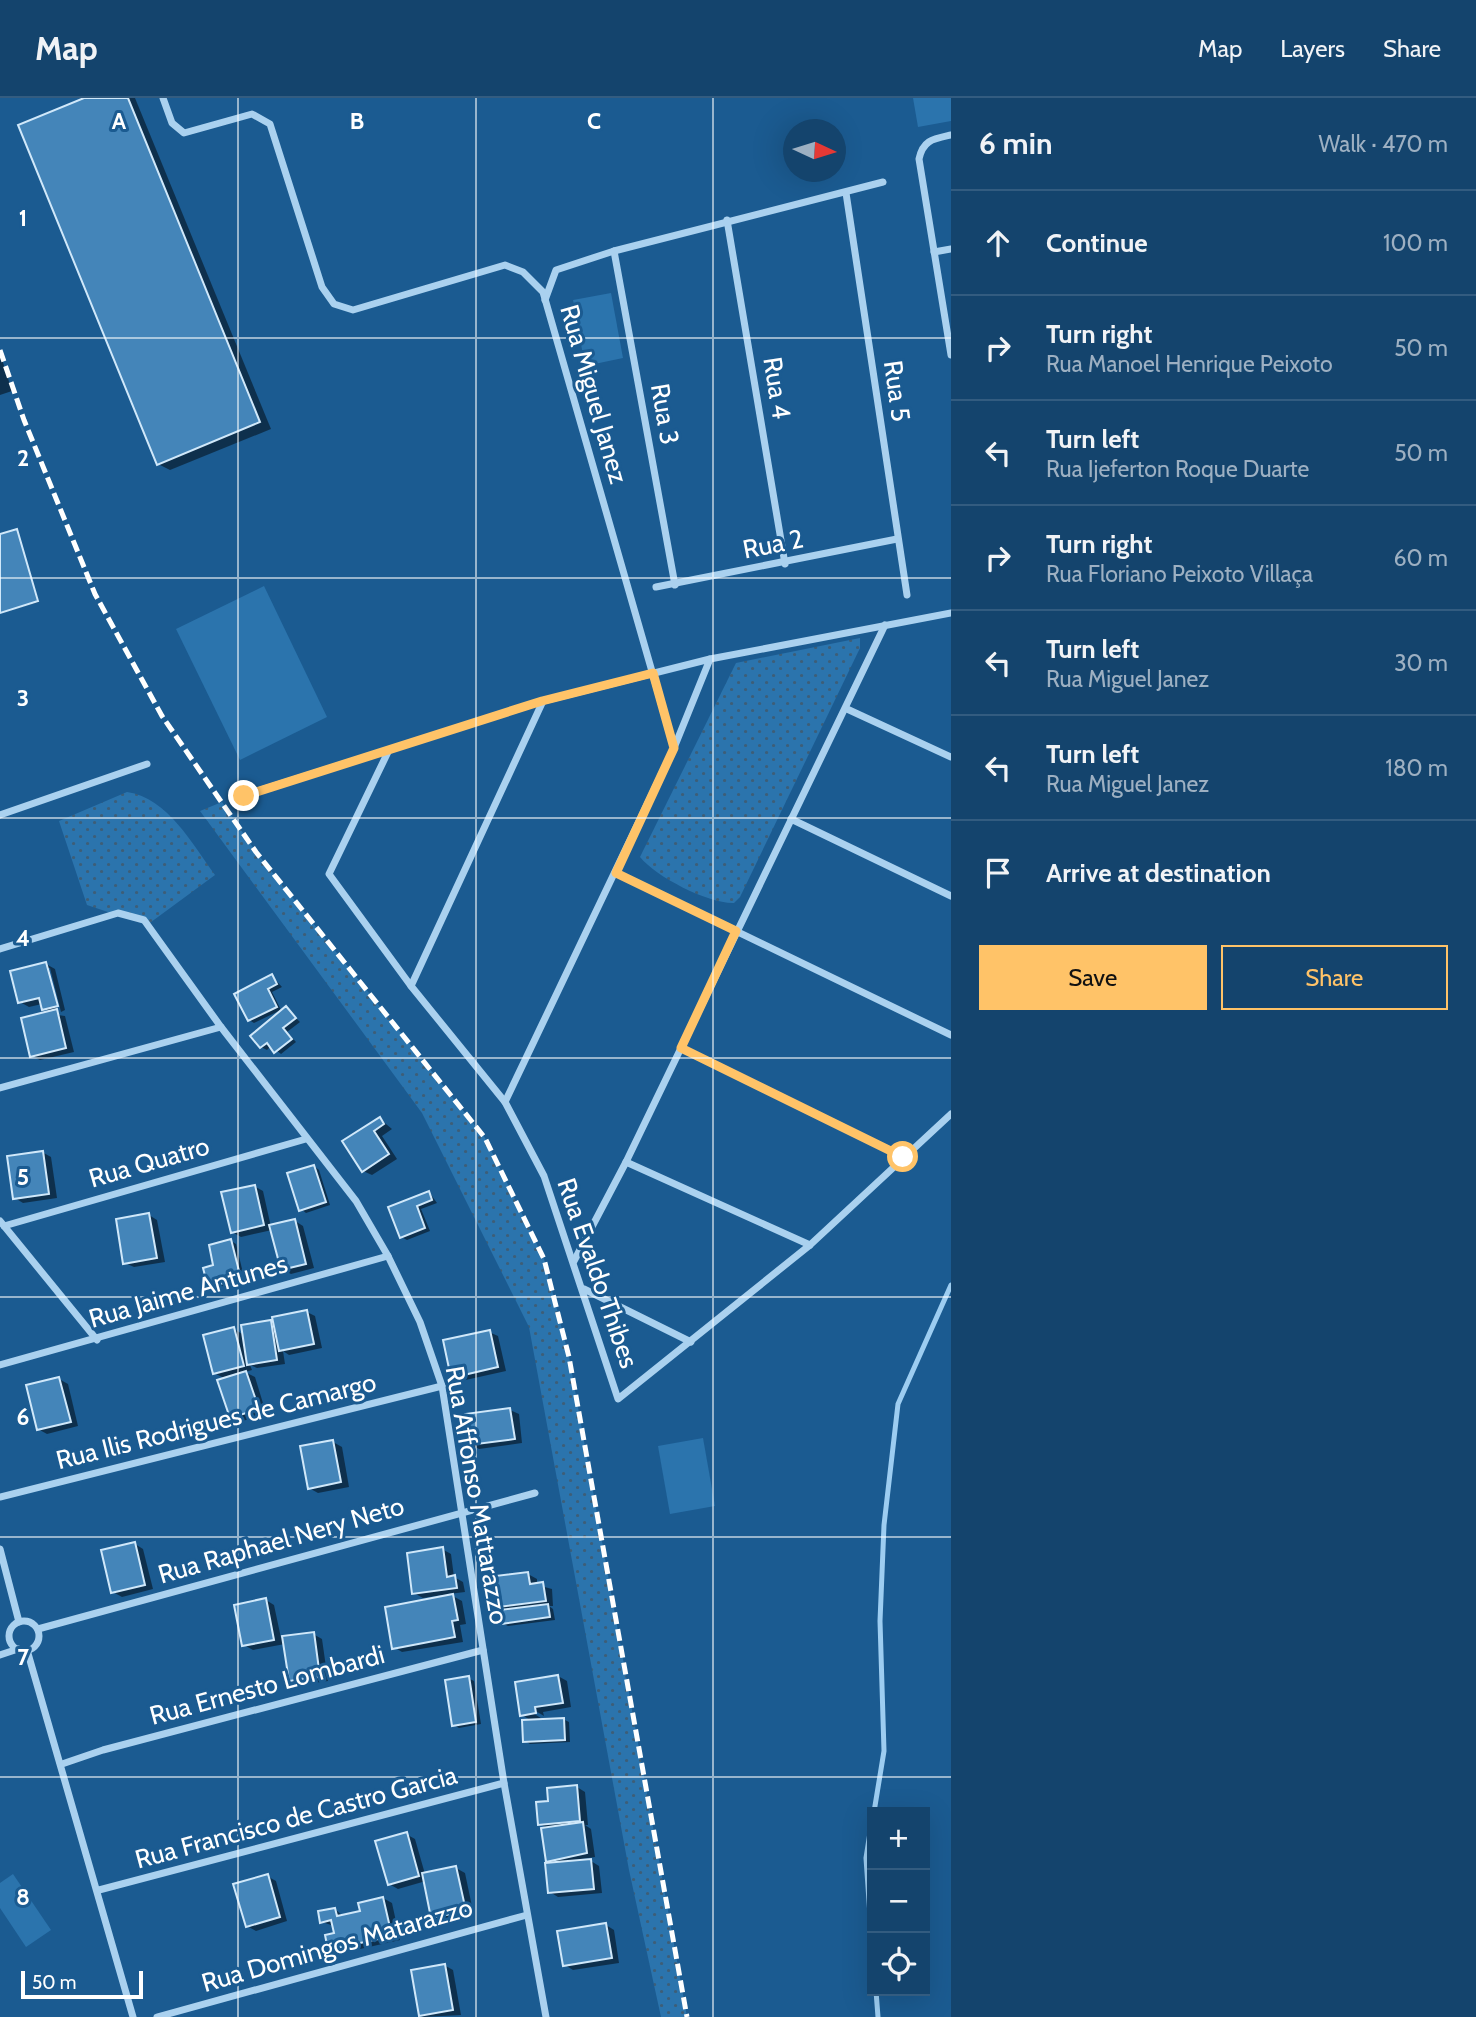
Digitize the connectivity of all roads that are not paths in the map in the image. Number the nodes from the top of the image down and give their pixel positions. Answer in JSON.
{"nodes":[{"id":1,"x":163,"y":98,"type":"edge"},
{"id":2,"x":951,"y":135,"type":"edge"},
{"id":3,"x":883,"y":182,"type":"dead end"},
{"id":4,"x":846,"y":193,"type":"junction"},
{"id":5,"x":727,"y":220,"type":"junction"},
{"id":6,"x":951,"y":249,"type":"edge"},
{"id":7,"x":614,"y":251,"type":"junction"},
{"id":8,"x":934,"y":252,"type":"junction"},
{"id":9,"x":545,"y":300,"type":"junction"},
{"id":10,"x":951,"y":355,"type":"edge"},
{"id":11,"x":897,"y":539,"type":"junction"},
{"id":12,"x":785,"y":564,"type":"junction"},
{"id":13,"x":675,"y":585,"type":"junction"},
{"id":14,"x":656,"y":587,"type":"dead end"},
{"id":15,"x":906,"y":595,"type":"dead end"},
{"id":16,"x":951,"y":613,"type":"edge"},
{"id":17,"x":885,"y":625,"type":"junction"},
{"id":18,"x":710,"y":659,"type":"junction"},
{"id":19,"x":653,"y":673,"type":"junction"},
{"id":20,"x":542,"y":701,"type":"junction"},
{"id":21,"x":847,"y":709,"type":"junction"},
{"id":22,"x":674,"y":748,"type":"junction"},
{"id":23,"x":388,"y":751,"type":"junction"},
{"id":24,"x":951,"y":757,"type":"edge"},
{"id":25,"x":147,"y":764,"type":"dead end"},
{"id":26,"x":239,"y":797,"type":"dead end"},
{"id":27,"x":0,"y":815,"type":"edge"},
{"id":28,"x":790,"y":819,"type":"junction"},
{"id":29,"x":616,"y":873,"type":"junction"},
{"id":30,"x":951,"y":896,"type":"edge"},
{"id":31,"x":736,"y":931,"type":"junction"},
{"id":32,"x":0,"y":949,"type":"edge"},
{"id":33,"x":411,"y":986,"type":"junction"},
{"id":34,"x":221,"y":1027,"type":"junction"},
{"id":35,"x":951,"y":1035,"type":"edge"},
{"id":36,"x":681,"y":1048,"type":"junction"},
{"id":37,"x":0,"y":1088,"type":"edge"},
{"id":38,"x":505,"y":1102,"type":"junction"},
{"id":39,"x":951,"y":1114,"type":"edge"},
{"id":40,"x":306,"y":1139,"type":"junction"},
{"id":41,"x":903,"y":1157,"type":"junction"},
{"id":42,"x":626,"y":1162,"type":"junction"},
{"id":43,"x":2,"y":1224,"type":"edge"},
{"id":44,"x":810,"y":1245,"type":"junction"},
{"id":45,"x":388,"y":1256,"type":"junction"},
{"id":46,"x":574,"y":1261,"type":"junction"},
{"id":47,"x":584,"y":1289,"type":"junction"},
{"id":48,"x":97,"y":1340,"type":"junction"},
{"id":49,"x":691,"y":1342,"type":"junction"},
{"id":50,"x":0,"y":1365,"type":"edge"},
{"id":51,"x":442,"y":1386,"type":"junction"},
{"id":52,"x":535,"y":1493,"type":"dead end"},
{"id":53,"x":0,"y":1497,"type":"edge"},
{"id":54,"x":464,"y":1511,"type":"junction"},
{"id":55,"x":0,"y":1549,"type":"edge"},
{"id":56,"x":19,"y":1622,"type":"junction"},
{"id":57,"x":37,"y":1629,"type":"junction"},
{"id":58,"x":10,"y":1634,"type":"junction"},
{"id":59,"x":0,"y":1637,"type":"edge"},
{"id":60,"x":18,"y":1649,"type":"junction"},
{"id":61,"x":27,"y":1650,"type":"junction"},
{"id":62,"x":483,"y":1650,"type":"junction"},
{"id":63,"x":0,"y":1655,"type":"edge"},
{"id":64,"x":62,"y":1764,"type":"junction"},
{"id":65,"x":505,"y":1783,"type":"junction"},
{"id":66,"x":99,"y":1890,"type":"junction"},
{"id":67,"x":527,"y":1914,"type":"junction"},
{"id":68,"x":133,"y":2017,"type":"edge"},
{"id":69,"x":158,"y":2017,"type":"edge"},
{"id":70,"x":546,"y":2017,"type":"edge"}],
"edges":[{"from":1,"to":9,"type":"street","name":"Rua Miguel Janez"},
{"from":2,"to":8,"type":"street"},
{"from":3,"to":4,"type":"street"},
{"from":4,"to":5,"type":"street"},
{"from":4,"to":11,"type":"street","name":"Rua 5"},
{"from":5,"to":7,"type":"street"},
{"from":5,"to":12,"type":"street","name":"Rua 4"},
{"from":6,"to":8,"type":"street"},
{"from":7,"to":9,"type":"street"},
{"from":7,"to":13,"type":"street","name":"Rua 3"},
{"from":8,"to":10,"type":"street"},
{"from":9,"to":19,"type":"street","name":"Rua Miguel Janez"},
{"from":11,"to":12,"type":"street","name":"Rua 2"},
{"from":11,"to":15,"type":"street","name":"Rua 5"},
{"from":12,"to":13,"type":"street","name":"Rua 2"},
{"from":13,"to":14,"type":"street","name":"Rua 2"},
{"from":16,"to":17,"type":"street"},
{"from":17,"to":18,"type":"street"},
{"from":17,"to":21,"type":"street"},
{"from":18,"to":19,"type":"street"},
{"from":18,"to":22,"type":"street"},
{"from":19,"to":20,"type":"street"},
{"from":19,"to":22,"type":"street","name":"Rua Miguel Janez"},
{"from":20,"to":23,"type":"street"},
{"from":20,"to":33,"type":"street"},
{"from":21,"to":24,"type":"street"},
{"from":21,"to":28,"type":"street"},
{"from":22,"to":29,"type":"street"},
{"from":23,"to":26,"type":"street"},
{"from":23,"to":33,"type":"street","name":"Rua Evaldo Thibes"},
{"from":25,"to":27,"type":"street"},
{"from":28,"to":30,"type":"street"},
{"from":28,"to":31,"type":"street"},
{"from":29,"to":31,"type":"street"},
{"from":29,"to":38,"type":"street"},
{"from":31,"to":35,"type":"street"},
{"from":31,"to":36,"type":"street"},
{"from":32,"to":34,"type":"street","name":"Rua Affonso Mattarazzo"},
{"from":33,"to":38,"type":"street","name":"Rua Evaldo Thibes"},
{"from":34,"to":37,"type":"street"},
{"from":34,"to":40,"type":"street","name":"Rua Affonso Mattarazzo"},
{"from":36,"to":41,"type":"street"},
{"from":36,"to":42,"type":"street"},
{"from":38,"to":46,"type":"street","name":"Rua Evaldo Thibes"},
{"from":39,"to":41,"type":"street","name":"Rua Evaldo Thibes"},
{"from":40,"to":43,"type":"street","name":"Rua Quatro"},
{"from":40,"to":45,"type":"street","name":"Rua Affonso Mattarazzo"},
{"from":41,"to":44,"type":"street","name":"Rua Evaldo Thibes"},
{"from":42,"to":44,"type":"street"},
{"from":42,"to":46,"type":"street"},
{"from":43,"to":48,"type":"street"},
{"from":44,"to":49,"type":"street","name":"Rua Evaldo Thibes"},
{"from":45,"to":48,"type":"street","name":"Rua Jaime Antunes"},
{"from":45,"to":51,"type":"street","name":"Rua Affonso Mattarazzo"},
{"from":46,"to":47,"type":"street","name":"Rua Evaldo Thibes"},
{"from":47,"to":49,"type":"street"},
{"from":47,"to":49,"type":"street","name":"Rua Evaldo Thibes"},
{"from":48,"to":50,"type":"street","name":"Rua Jaime Antunes"},
{"from":51,"to":53,"type":"street","name":"Rua Ilis Rodrigues de Camargo"},
{"from":51,"to":54,"type":"street","name":"Rua Affonso Mattarazzo"},
{"from":52,"to":54,"type":"street","name":"Rua Raphael Nery Neto"},
{"from":54,"to":57,"type":"street","name":"Rua Raphael Nery Neto"},
{"from":54,"to":62,"type":"street","name":"Rua Affonso Mattarazzo"},
{"from":55,"to":56,"type":"street"},
{"from":56,"to":57,"type":"street"},
{"from":56,"to":58,"type":"street"},
{"from":57,"to":61,"type":"street"},
{"from":58,"to":59,"type":"street"},
{"from":58,"to":60,"type":"street"},
{"from":60,"to":61,"type":"street"},
{"from":60,"to":63,"type":"street"},
{"from":61,"to":64,"type":"street"},
{"from":62,"to":64,"type":"street","name":"Rua Ernesto Lombardi"},
{"from":62,"to":65,"type":"street","name":"Rua Affonso Mattarazzo"},
{"from":64,"to":66,"type":"street"},
{"from":65,"to":66,"type":"street","name":"Rua Francisco de Castro Garcia"},
{"from":65,"to":67,"type":"street","name":"Rua Affonso Mattarazzo"},
{"from":66,"to":68,"type":"street"},
{"from":67,"to":69,"type":"street","name":"Rua Domingos Matarazzo"},
{"from":67,"to":70,"type":"street","name":"Rua Affonso Mattarazzo"}]}
